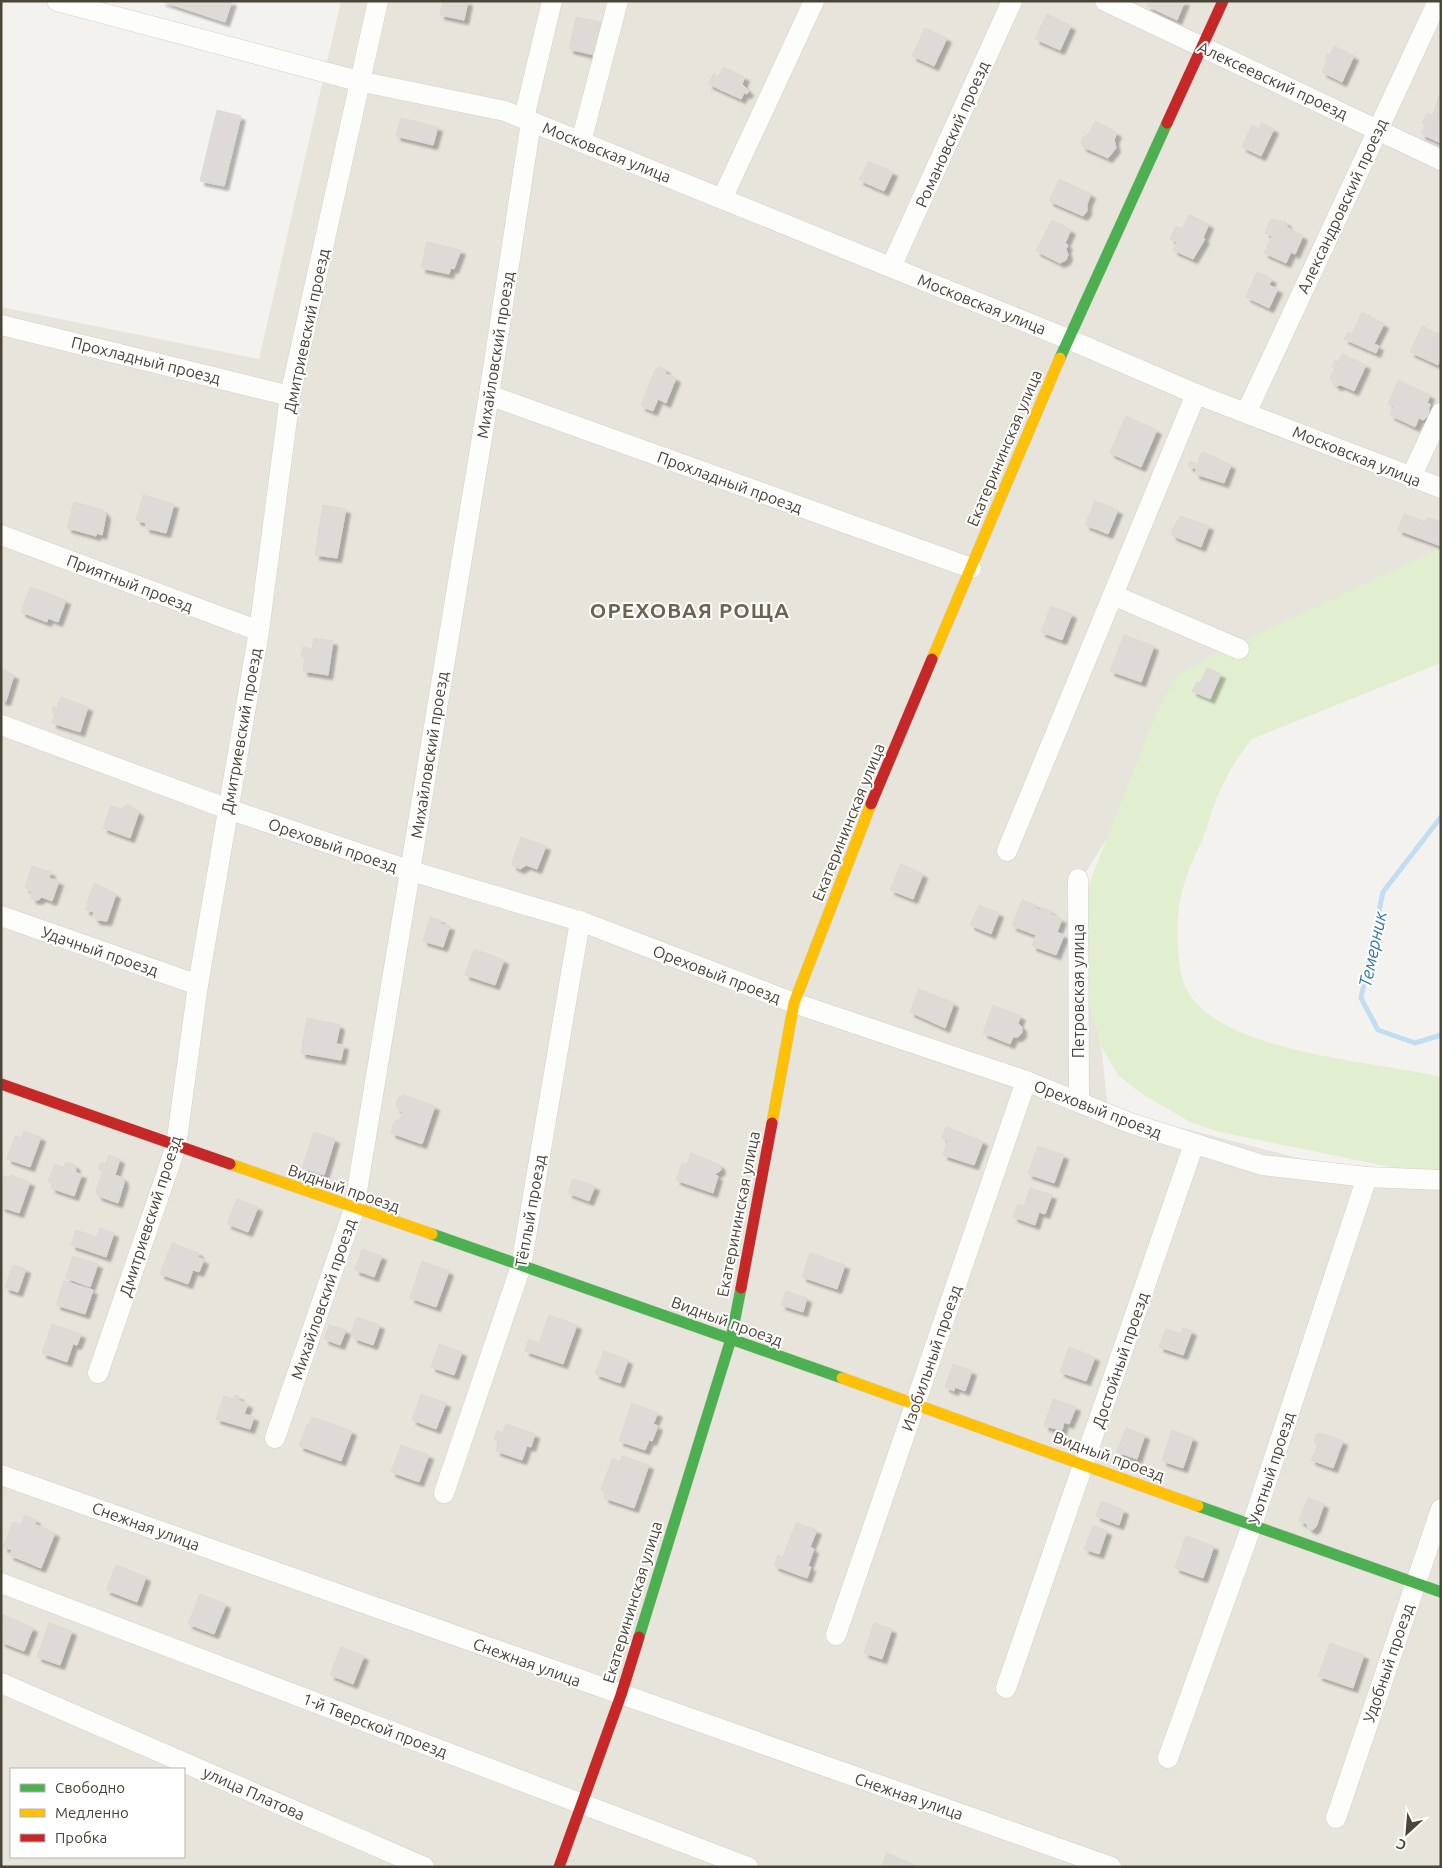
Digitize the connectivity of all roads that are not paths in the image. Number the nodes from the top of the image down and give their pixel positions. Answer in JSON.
{"nodes":[{"id":1,"x":57,"y":1,"type":"edge"},
{"id":2,"x":378,"y":1,"type":"edge"},
{"id":3,"x":552,"y":1,"type":"edge"},
{"id":4,"x":618,"y":1,"type":"edge"},
{"id":5,"x":814,"y":1,"type":"edge"},
{"id":6,"x":1012,"y":1,"type":"edge"},
{"id":7,"x":1105,"y":1,"type":"edge"},
{"id":8,"x":1223,"y":1,"type":"edge"},
{"id":9,"x":1438,"y":1,"type":"edge"},
{"id":10,"x":1202,"y":47,"type":"junction"},
{"id":11,"x":358,"y":81,"type":"junction"},
{"id":12,"x":528,"y":120,"type":"junction"},
{"id":13,"x":1378,"y":130,"type":"junction"},
{"id":14,"x":581,"y":142,"type":"junction"},
{"id":15,"x":1441,"y":160,"type":"edge"},
{"id":16,"x":722,"y":199,"type":"junction"},
{"id":17,"x":891,"y":267,"type":"junction"},
{"id":18,"x":1,"y":325,"type":"edge"},
{"id":19,"x":1068,"y":339,"type":"junction"},
{"id":20,"x":1196,"y":394,"type":"junction"},
{"id":21,"x":489,"y":395,"type":"junction"},
{"id":22,"x":290,"y":396,"type":"junction"},
{"id":23,"x":1247,"y":412,"type":"junction"},
{"id":24,"x":1441,"y":413,"type":"edge"},
{"id":25,"x":1411,"y":477,"type":"junction"},
{"id":26,"x":1441,"y":488,"type":"edge"},
{"id":27,"x":1,"y":534,"type":"edge"},
{"id":28,"x":971,"y":568,"type":"junction"},
{"id":29,"x":1113,"y":595,"type":"junction"},
{"id":30,"x":258,"y":631,"type":"junction"},
{"id":31,"x":1239,"y":649,"type":"dead end"},
{"id":32,"x":1,"y":725,"type":"edge"},
{"id":33,"x":228,"y":809,"type":"junction"},
{"id":34,"x":1007,"y":852,"type":"dead end"},
{"id":35,"x":411,"y":871,"type":"junction"},
{"id":36,"x":1078,"y":879,"type":"dead end"},
{"id":37,"x":1,"y":916,"type":"edge"},
{"id":38,"x":580,"y":921,"type":"junction"},
{"id":39,"x":198,"y":985,"type":"junction"},
{"id":40,"x":794,"y":1003,"type":"junction"},
{"id":41,"x":1026,"y":1081,"type":"junction"},
{"id":42,"x":2,"y":1085,"type":"edge"},
{"id":43,"x":1079,"y":1102,"type":"junction"},
{"id":44,"x":1194,"y":1144,"type":"junction"},
{"id":45,"x":176,"y":1146,"type":"junction"},
{"id":46,"x":1367,"y":1177,"type":"junction"},
{"id":47,"x":1441,"y":1180,"type":"edge"},
{"id":48,"x":354,"y":1209,"type":"junction"},
{"id":49,"x":521,"y":1266,"type":"junction"},
{"id":50,"x":731,"y":1339,"type":"junction"},
{"id":51,"x":98,"y":1372,"type":"dead end"},
{"id":52,"x":915,"y":1406,"type":"junction"},
{"id":53,"x":275,"y":1438,"type":"dead end"},
{"id":54,"x":1084,"y":1464,"type":"junction"},
{"id":55,"x":1,"y":1475,"type":"edge"},
{"id":56,"x":444,"y":1492,"type":"dead end"},
{"id":57,"x":1441,"y":1509,"type":"edge"},
{"id":58,"x":1252,"y":1525,"type":"junction"},
{"id":59,"x":1,"y":1583,"type":"edge"},
{"id":60,"x":1416,"y":1583,"type":"junction"},
{"id":61,"x":1441,"y":1592,"type":"edge"},
{"id":62,"x":836,"y":1635,"type":"dead end"},
{"id":63,"x":1,"y":1683,"type":"edge"},
{"id":64,"x":1006,"y":1688,"type":"dead end"},
{"id":65,"x":621,"y":1695,"type":"junction"},
{"id":66,"x":1168,"y":1758,"type":"dead end"},
{"id":67,"x":582,"y":1803,"type":"junction"},
{"id":68,"x":1336,"y":1818,"type":"dead end"},
{"id":69,"x":424,"y":1867,"type":"edge"},
{"id":70,"x":559,"y":1867,"type":"edge"},
{"id":71,"x":748,"y":1867,"type":"edge"},
{"id":72,"x":1111,"y":1867,"type":"edge"}],
"edges":[{"from":1,"to":11,"type":"street","name":"Московская улица"},
{"from":2,"to":11,"type":"street","name":"Дмитриевский проезд"},
{"from":3,"to":12,"type":"street","name":"Михайловский проезд"},
{"from":4,"to":14,"type":"street"},
{"from":5,"to":16,"type":"street"},
{"from":6,"to":17,"type":"street","name":"Романовский проезд"},
{"from":7,"to":10,"type":"street","name":"Алексеевский проезд"},
{"from":8,"to":10,"type":"street","name":"Екатерининская улица"},
{"from":9,"to":13,"type":"street","name":"Александровский проезд"},
{"from":10,"to":13,"type":"street","name":"Алексеевский проезд"},
{"from":10,"to":19,"type":"street","name":"Екатерининская улица"},
{"from":11,"to":12,"type":"street","name":"Московская улица"},
{"from":11,"to":22,"type":"street","name":"Дмитриевский проезд"},
{"from":12,"to":14,"type":"street","name":"Московская улица"},
{"from":12,"to":21,"type":"street","name":"Михайловский проезд"},
{"from":13,"to":15,"type":"street","name":"Алексеевский проезд"},
{"from":13,"to":23,"type":"street","name":"Александровский проезд"},
{"from":14,"to":16,"type":"street","name":"Московская улица"},
{"from":16,"to":17,"type":"street","name":"Московская улица"},
{"from":17,"to":19,"type":"street","name":"Московская улица"},
{"from":18,"to":22,"type":"street","name":"Прохладный проезд"},
{"from":19,"to":20,"type":"street","name":"Московская улица"},
{"from":19,"to":28,"type":"street","name":"Екатерининская улица"},
{"from":20,"to":23,"type":"street","name":"Московская улица"},
{"from":20,"to":29,"type":"street"},
{"from":21,"to":28,"type":"street","name":"Прохладный проезд"},
{"from":21,"to":35,"type":"street","name":"Михайловский проезд"},
{"from":22,"to":30,"type":"street","name":"Дмитриевский проезд"},
{"from":23,"to":25,"type":"street","name":"Московская улица"},
{"from":24,"to":25,"type":"street"},
{"from":25,"to":26,"type":"street","name":"Московская улица"},
{"from":27,"to":30,"type":"street","name":"Приятный проезд"},
{"from":28,"to":40,"type":"street","name":"Екатерининская улица"},
{"from":29,"to":31,"type":"street"},
{"from":29,"to":34,"type":"street"},
{"from":30,"to":33,"type":"street","name":"Дмитриевский проезд"},
{"from":32,"to":33,"type":"street","name":"Ореховый проезд"},
{"from":33,"to":35,"type":"street","name":"Ореховый проезд"},
{"from":33,"to":39,"type":"street","name":"Дмитриевский проезд"},
{"from":35,"to":38,"type":"street","name":"Ореховый проезд"},
{"from":35,"to":48,"type":"street","name":"Михайловский проезд"},
{"from":36,"to":43,"type":"street","name":"Петровская улица"},
{"from":37,"to":39,"type":"street","name":"Удачный проезд"},
{"from":38,"to":40,"type":"street","name":"Ореховый проезд"},
{"from":38,"to":49,"type":"street","name":"Тёплый проезд"},
{"from":39,"to":45,"type":"street","name":"Дмитриевский проезд"},
{"from":40,"to":41,"type":"street","name":"Ореховый проезд"},
{"from":40,"to":50,"type":"street","name":"Екатерининская улица"},
{"from":41,"to":43,"type":"street","name":"Ореховый проезд"},
{"from":41,"to":52,"type":"street","name":"Изобильный проезд"},
{"from":42,"to":45,"type":"street","name":"Видный проезд"},
{"from":43,"to":44,"type":"street","name":"Ореховый проезд"},
{"from":44,"to":46,"type":"street","name":"Ореховый проезд"},
{"from":44,"to":54,"type":"street","name":"Достойный проезд"},
{"from":45,"to":48,"type":"street","name":"Видный проезд"},
{"from":45,"to":51,"type":"street","name":"Дмитриевский проезд"},
{"from":46,"to":47,"type":"street","name":"Ореховый проезд"},
{"from":46,"to":58,"type":"street","name":"Уютный проезд"},
{"from":48,"to":49,"type":"street","name":"Видный проезд"},
{"from":48,"to":53,"type":"street","name":"Михайловский проезд"},
{"from":49,"to":50,"type":"street","name":"Видный проезд"},
{"from":49,"to":56,"type":"street","name":"Тёплый проезд"},
{"from":50,"to":52,"type":"street","name":"Видный проезд"},
{"from":50,"to":65,"type":"street","name":"Екатерининская улица"},
{"from":52,"to":54,"type":"street","name":"Видный проезд"},
{"from":52,"to":62,"type":"street","name":"Изобильный проезд"},
{"from":54,"to":58,"type":"street","name":"Видный проезд"},
{"from":54,"to":64,"type":"street","name":"Достойный проезд"},
{"from":55,"to":65,"type":"street","name":"Снежная улица"},
{"from":57,"to":60,"type":"street","name":"Удобный проезд"},
{"from":58,"to":60,"type":"street","name":"Видный проезд"},
{"from":58,"to":66,"type":"street","name":"Уютный проезд"},
{"from":59,"to":67,"type":"street","name":"1-й Тверской проезд"},
{"from":60,"to":61,"type":"street","name":"Видный проезд"},
{"from":60,"to":68,"type":"street","name":"Удобный проезд"},
{"from":63,"to":69,"type":"street","name":"улица Платова"},
{"from":65,"to":67,"type":"street","name":"Екатерининская улица"},
{"from":65,"to":72,"type":"street","name":"Снежная улица"},
{"from":67,"to":70,"type":"street","name":"Екатерининская улица"},
{"from":67,"to":71,"type":"street","name":"1-й Тверской проезд"}]}
